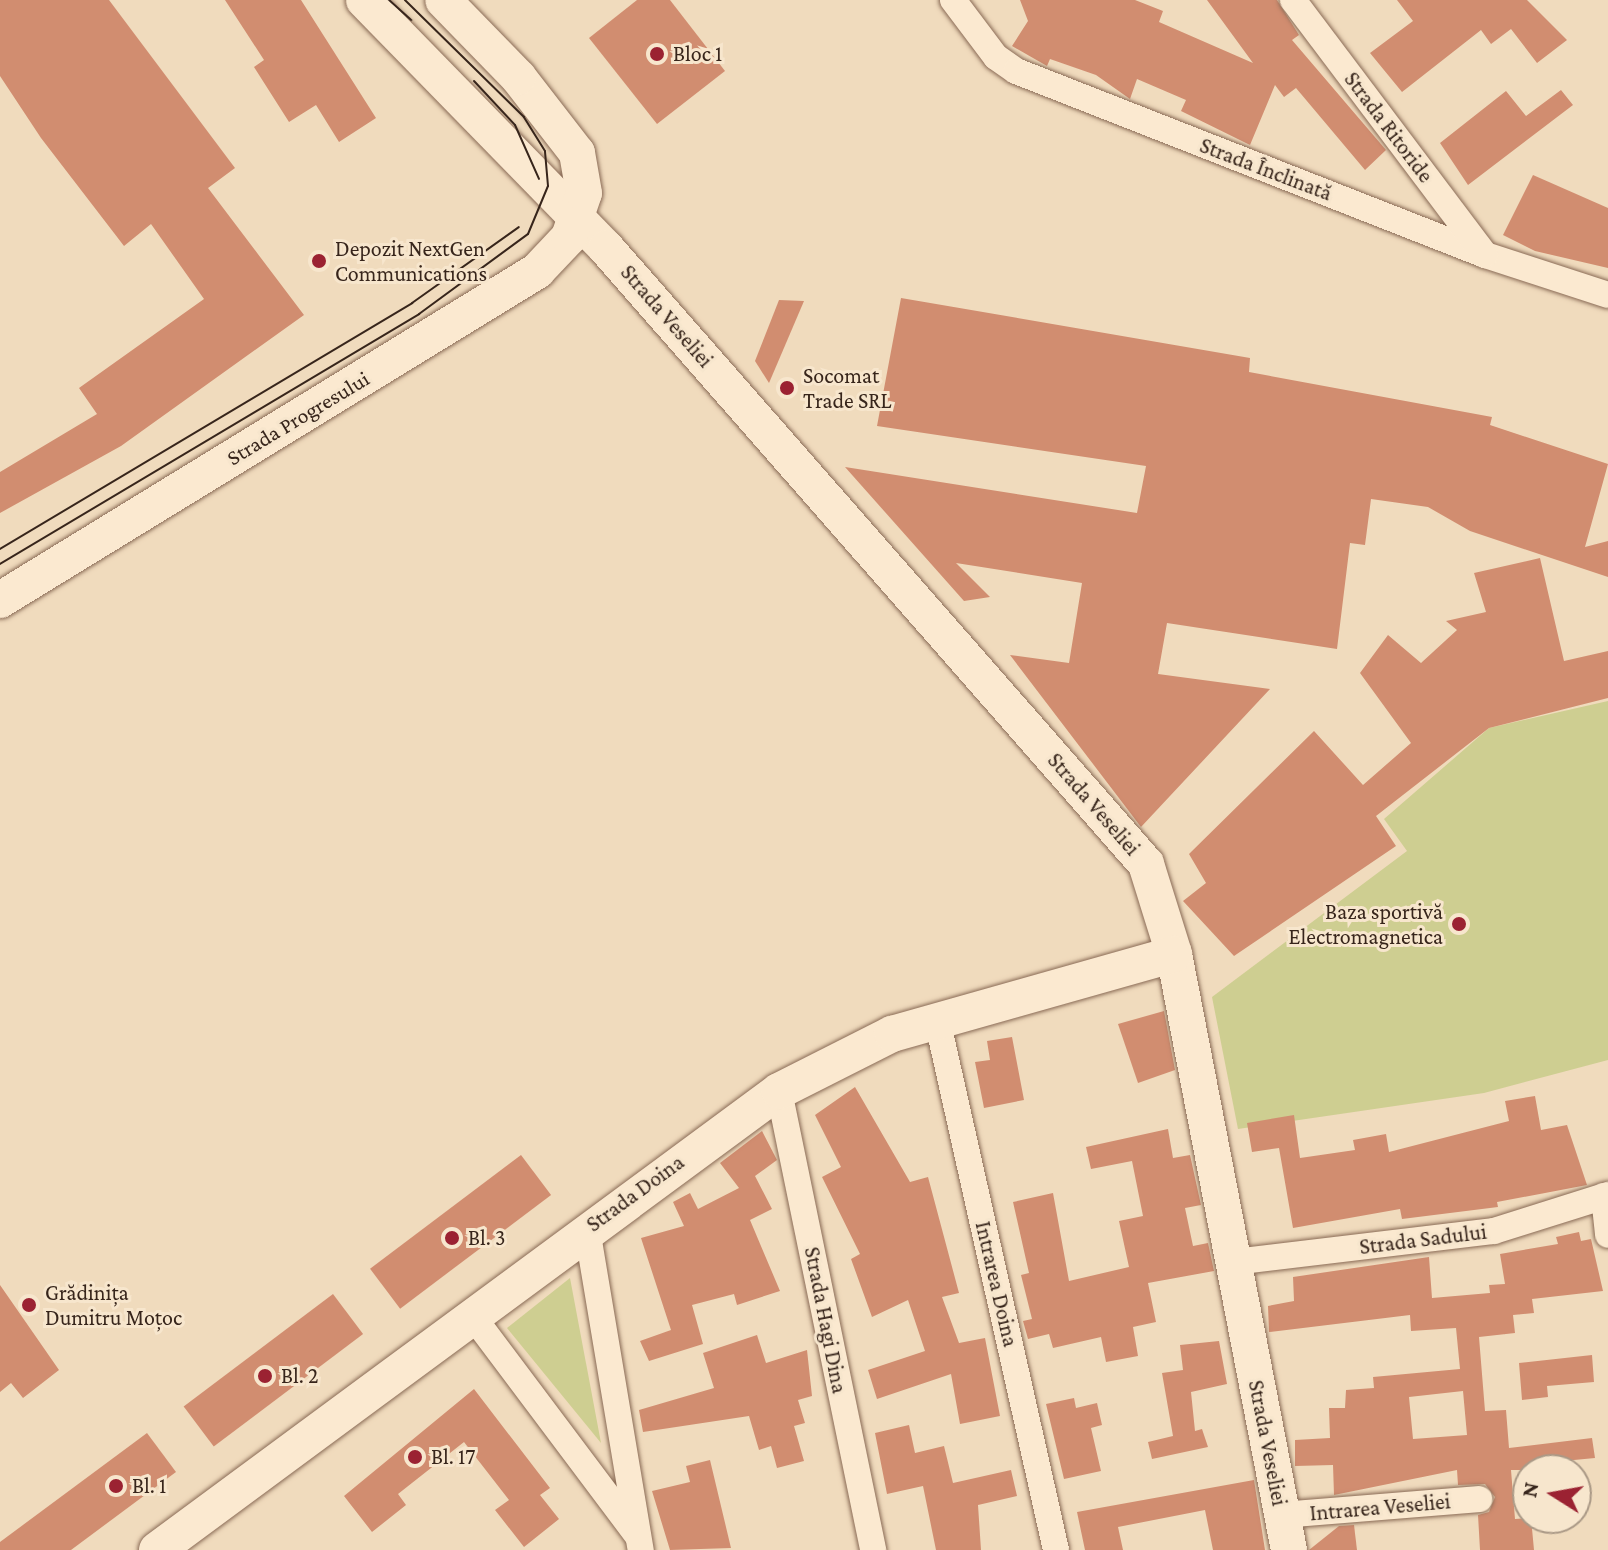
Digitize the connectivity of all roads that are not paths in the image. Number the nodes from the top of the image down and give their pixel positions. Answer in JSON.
{"nodes":[{"id":1,"x":364,"y":0,"type":"edge"},
{"id":2,"x":443,"y":0,"type":"edge"},
{"id":3,"x":953,"y":0,"type":"edge"},
{"id":4,"x":1293,"y":0,"type":"edge"},
{"id":5,"x":579,"y":217,"type":"junction"},
{"id":6,"x":1485,"y":255,"type":"junction"},
{"id":7,"x":1608,"y":295,"type":"edge"},
{"id":8,"x":0,"y":600,"type":"edge"},
{"id":9,"x":1174,"y":954,"type":"junction"},
{"id":10,"x":937,"y":1019,"type":"junction"},
{"id":11,"x":779,"y":1091,"type":"junction"},
{"id":12,"x":1606,"y":1195,"type":"edge"},
{"id":13,"x":587,"y":1229,"type":"junction"},
{"id":14,"x":1608,"y":1235,"type":"edge"},
{"id":15,"x":1233,"y":1262,"type":"junction"},
{"id":16,"x":471,"y":1314,"type":"junction"},
{"id":17,"x":1479,"y":1499,"type":"dead end"},
{"id":18,"x":1282,"y":1515,"type":"junction"},
{"id":19,"x":640,"y":1544,"type":"edge"},
{"id":20,"x":157,"y":1550,"type":"edge"},
{"id":21,"x":873,"y":1550,"type":"edge"},
{"id":22,"x":1056,"y":1550,"type":"edge"},
{"id":23,"x":1289,"y":1550,"type":"edge"}],
"edges":[{"from":1,"to":5,"type":"street","name":"Strada Veseliei"},
{"from":2,"to":5,"type":"street"},
{"from":3,"to":6,"type":"street","name":"Strada Înclinată"},
{"from":4,"to":6,"type":"street","name":"Strada Ritoride"},
{"from":5,"to":8,"type":"street","name":"Strada Progresului"},
{"from":5,"to":9,"type":"street","name":"Strada Veseliei"},
{"from":6,"to":7,"type":"street","name":"Strada Înclinată"},
{"from":9,"to":10,"type":"street","name":"Strada Doina"},
{"from":9,"to":15,"type":"street","name":"Strada Veseliei"},
{"from":10,"to":11,"type":"street","name":"Strada Doina"},
{"from":10,"to":22,"type":"street","name":"Intrarea Doina"},
{"from":11,"to":13,"type":"street","name":"Strada Doina"},
{"from":11,"to":21,"type":"street","name":"Strada Hagi Dina"},
{"from":12,"to":14,"type":"street"},
{"from":12,"to":15,"type":"street","name":"Strada Sadului"},
{"from":13,"to":16,"type":"street","name":"Strada Doina"},
{"from":13,"to":19,"type":"street"},
{"from":15,"to":18,"type":"street","name":"Strada Veseliei"},
{"from":16,"to":19,"type":"street"},
{"from":16,"to":20,"type":"street","name":"Strada Doina"},
{"from":17,"to":18,"type":"street","name":"Intrarea Veseliei"},
{"from":18,"to":23,"type":"street","name":"Strada Veseliei"}]}
